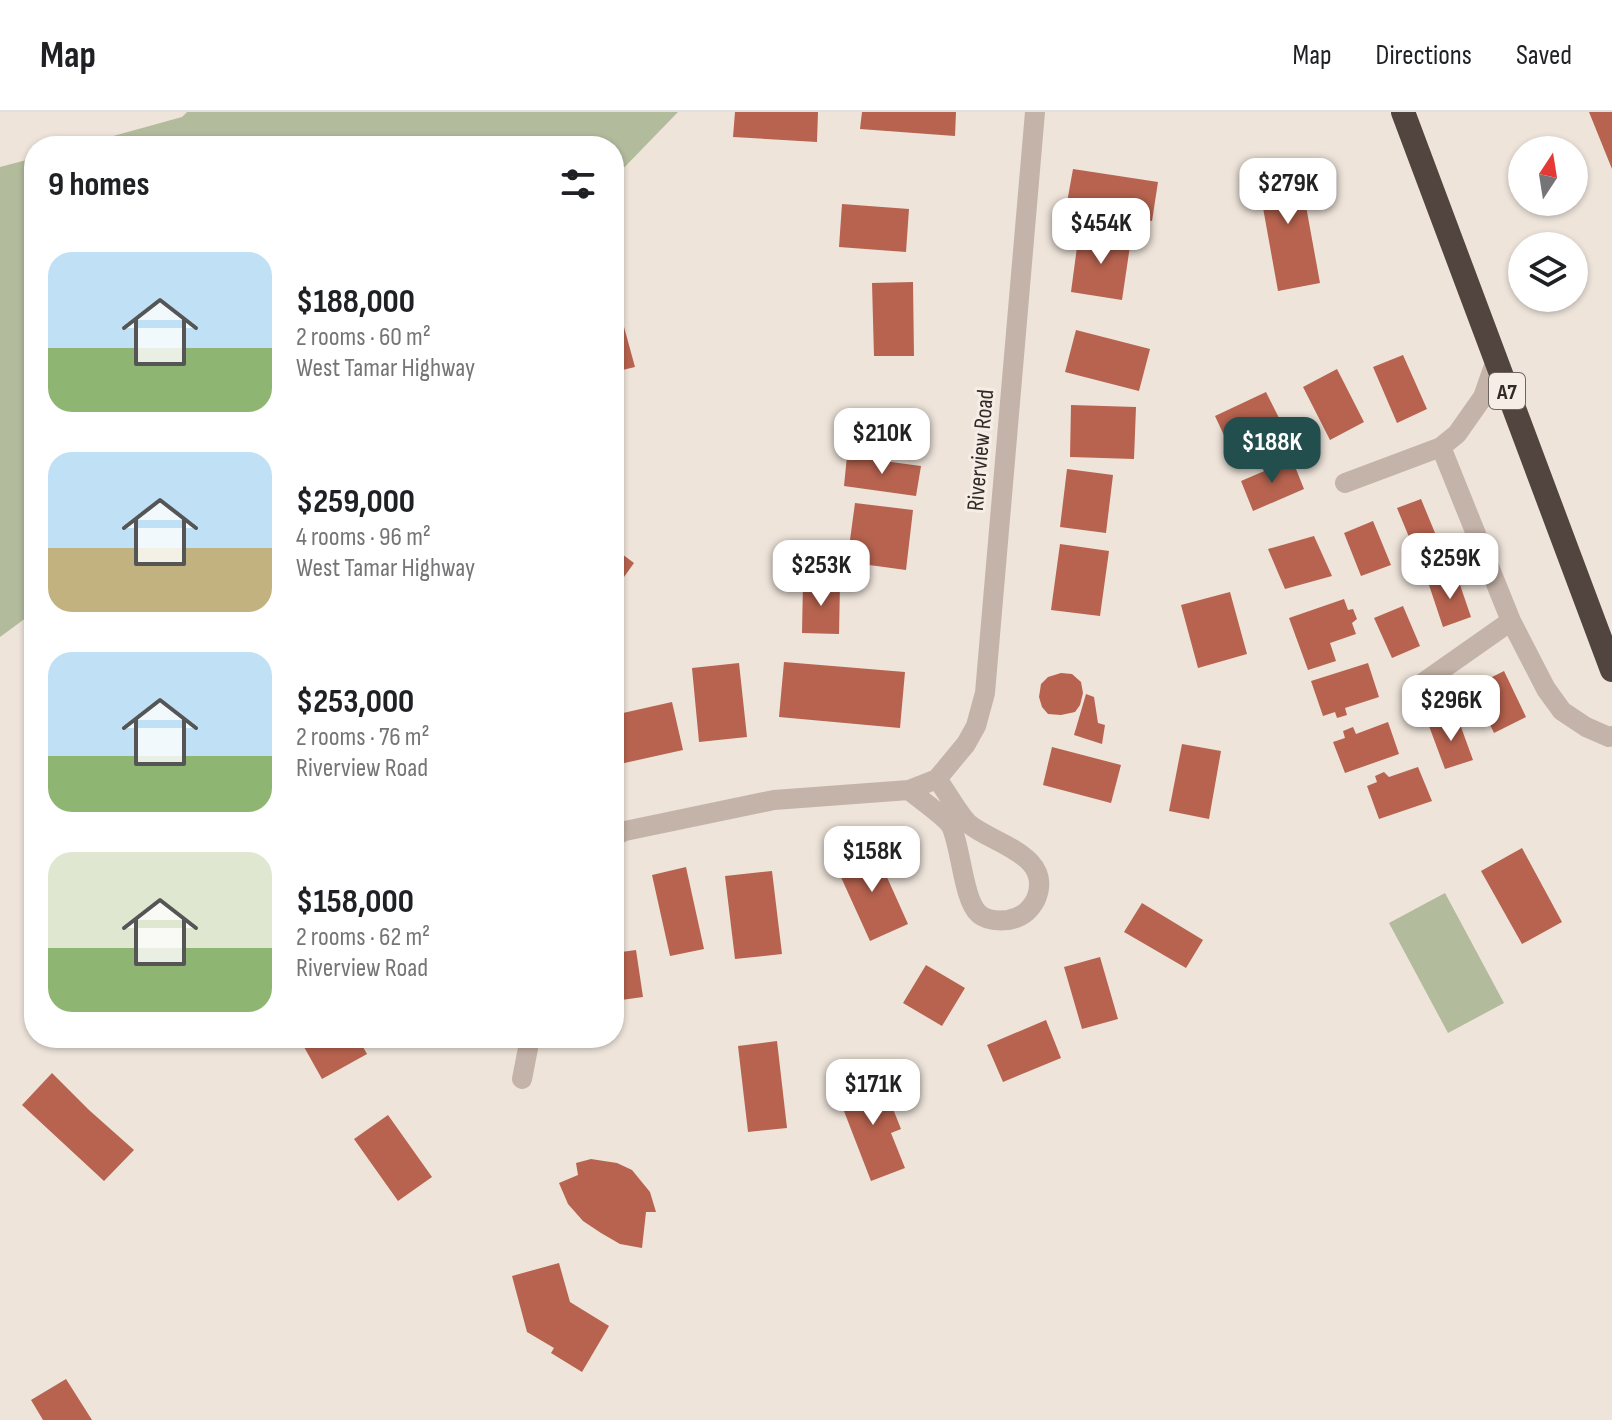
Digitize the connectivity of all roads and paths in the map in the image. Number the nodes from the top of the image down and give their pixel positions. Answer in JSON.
{"nodes":[{"id":1,"x":1035,"y":112,"type":"edge"},
{"id":2,"x":1403,"y":112,"type":"edge"},
{"id":3,"x":1496,"y":360,"type":"junction"},
{"id":4,"x":1441,"y":447,"type":"junction"},
{"id":5,"x":1345,"y":483,"type":"dead end"},
{"id":6,"x":1511,"y":621,"type":"junction"},
{"id":7,"x":1612,"y":670,"type":"edge"},
{"id":8,"x":1417,"y":687,"type":"dead end"},
{"id":9,"x":1612,"y":736,"type":"edge"},
{"id":10,"x":937,"y":779,"type":"junction"},
{"id":11,"x":909,"y":790,"type":"junction"},
{"id":12,"x":624,"y":831,"type":"edge"},
{"id":13,"x":528,"y":1048,"type":"edge"},
{"id":14,"x":522,"y":1079,"type":"dead end"}],
"edges":[{"from":1,"to":10,"type":"street","name":"Riverview Road"},
{"from":2,"to":3,"type":"highway","number":"A7"},
{"from":3,"to":4,"type":"street"},
{"from":3,"to":7,"type":"highway","number":"A7"},
{"from":4,"to":5,"type":"street"},
{"from":4,"to":6,"type":"street"},
{"from":6,"to":8,"type":"street"},
{"from":6,"to":9,"type":"street"},
{"from":10,"to":11,"type":"street","name":"Riverview Road"},
{"from":10,"to":11,"type":"street"},
{"from":11,"to":12,"type":"street","name":"Riverview Road"},
{"from":13,"to":14,"type":"street"}]}
